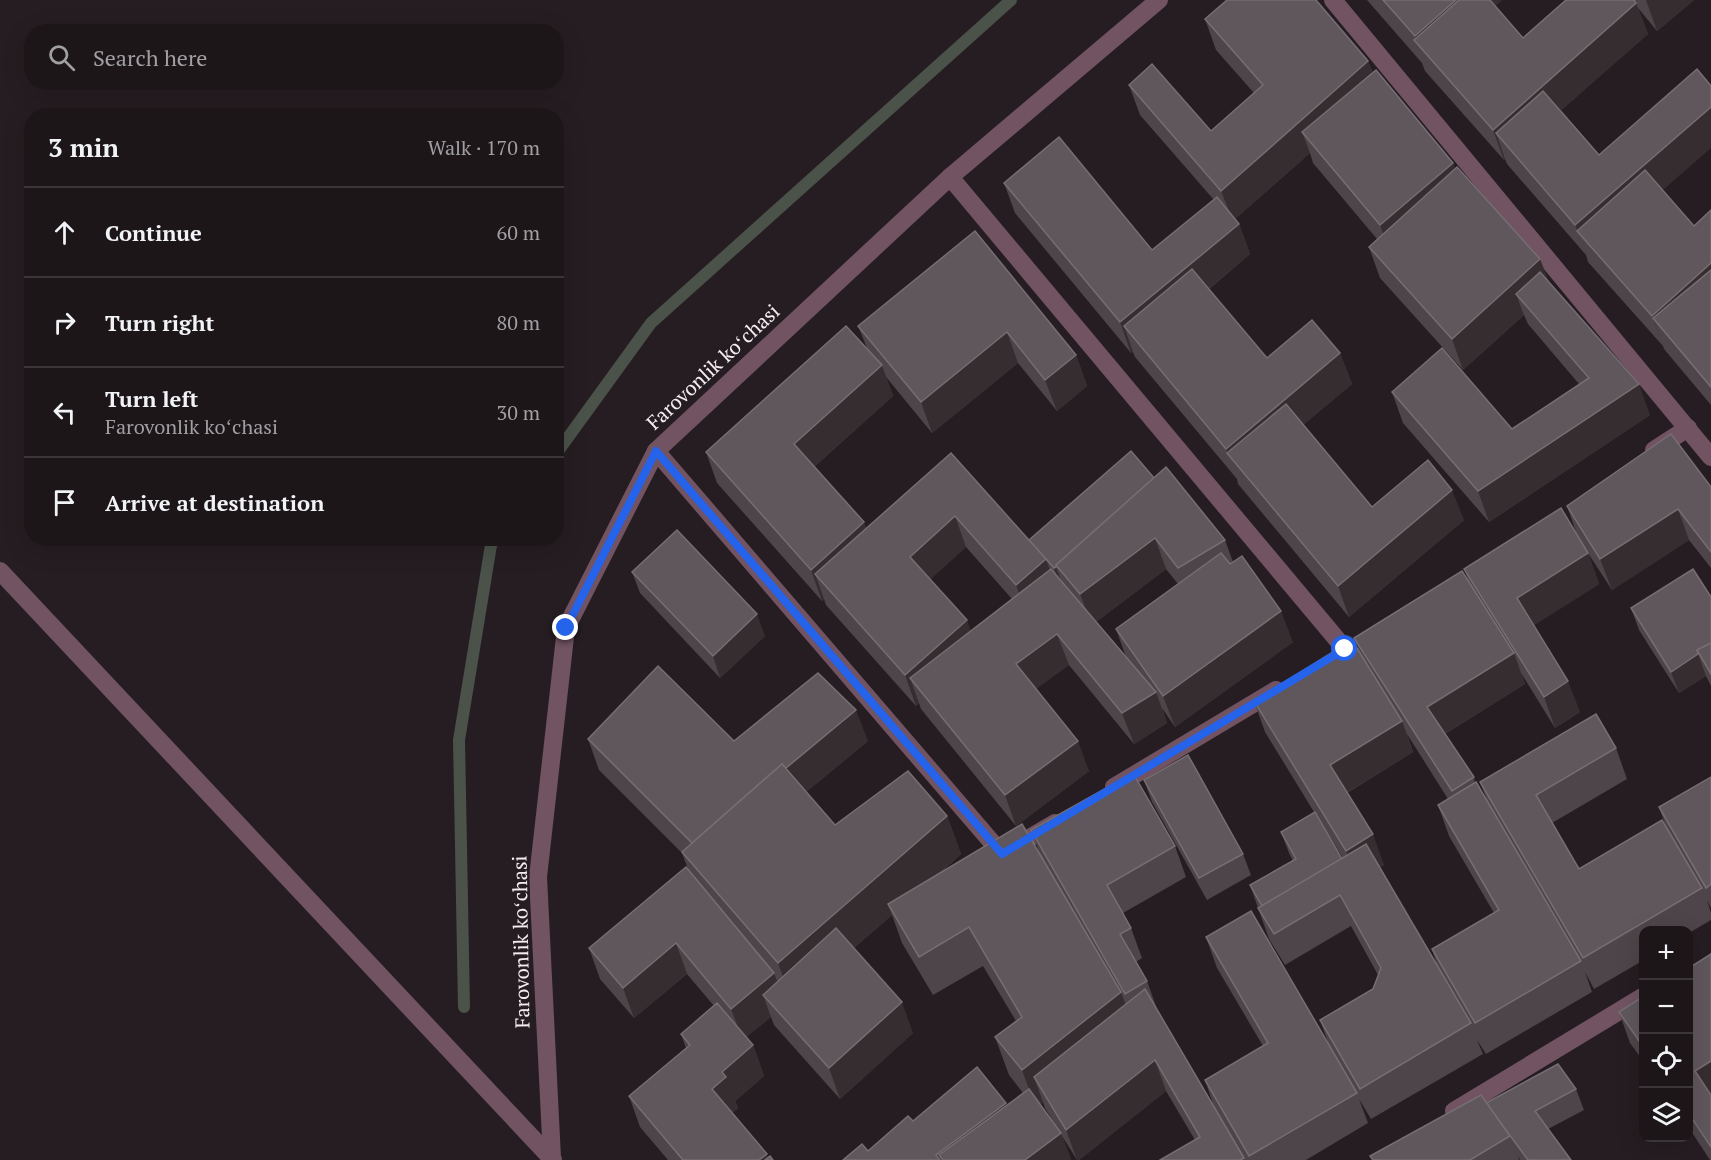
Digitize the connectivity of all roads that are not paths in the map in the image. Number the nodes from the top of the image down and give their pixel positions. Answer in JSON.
{"nodes":[{"id":1,"x":1159,"y":0,"type":"edge"},
{"id":2,"x":1333,"y":0,"type":"edge"},
{"id":3,"x":950,"y":177,"type":"junction"},
{"id":4,"x":1688,"y":428,"type":"junction"},
{"id":5,"x":656,"y":451,"type":"junction"},
{"id":6,"x":1711,"y":457,"type":"edge"},
{"id":7,"x":1638,"y":461,"type":"edge"},
{"id":8,"x":0,"y":571,"type":"edge"},
{"id":9,"x":1325,"y":661,"type":"edge"},
{"id":10,"x":1295,"y":679,"type":"edge"},
{"id":11,"x":1103,"y":794,"type":"edge"},
{"id":12,"x":1073,"y":812,"type":"edge"},
{"id":13,"x":1639,"y":999,"type":"edge"},
{"id":14,"x":1443,"y":1117,"type":"edge"},
{"id":15,"x":552,"y":1159,"type":"edge"}],
"edges":[{"from":1,"to":3,"type":"street","name":"Farovonlik koʻchasi"},
{"from":2,"to":4,"type":"street"},
{"from":3,"to":5,"type":"street","name":"Farovonlik koʻchasi"},
{"from":3,"to":9,"type":"street"},
{"from":4,"to":6,"type":"street"},
{"from":4,"to":7,"type":"street"},
{"from":5,"to":12,"type":"street"},
{"from":5,"to":15,"type":"street","name":"Farovonlik koʻchasi"},
{"from":8,"to":15,"type":"street"},
{"from":10,"to":11,"type":"street"},
{"from":13,"to":14,"type":"street"}]}
